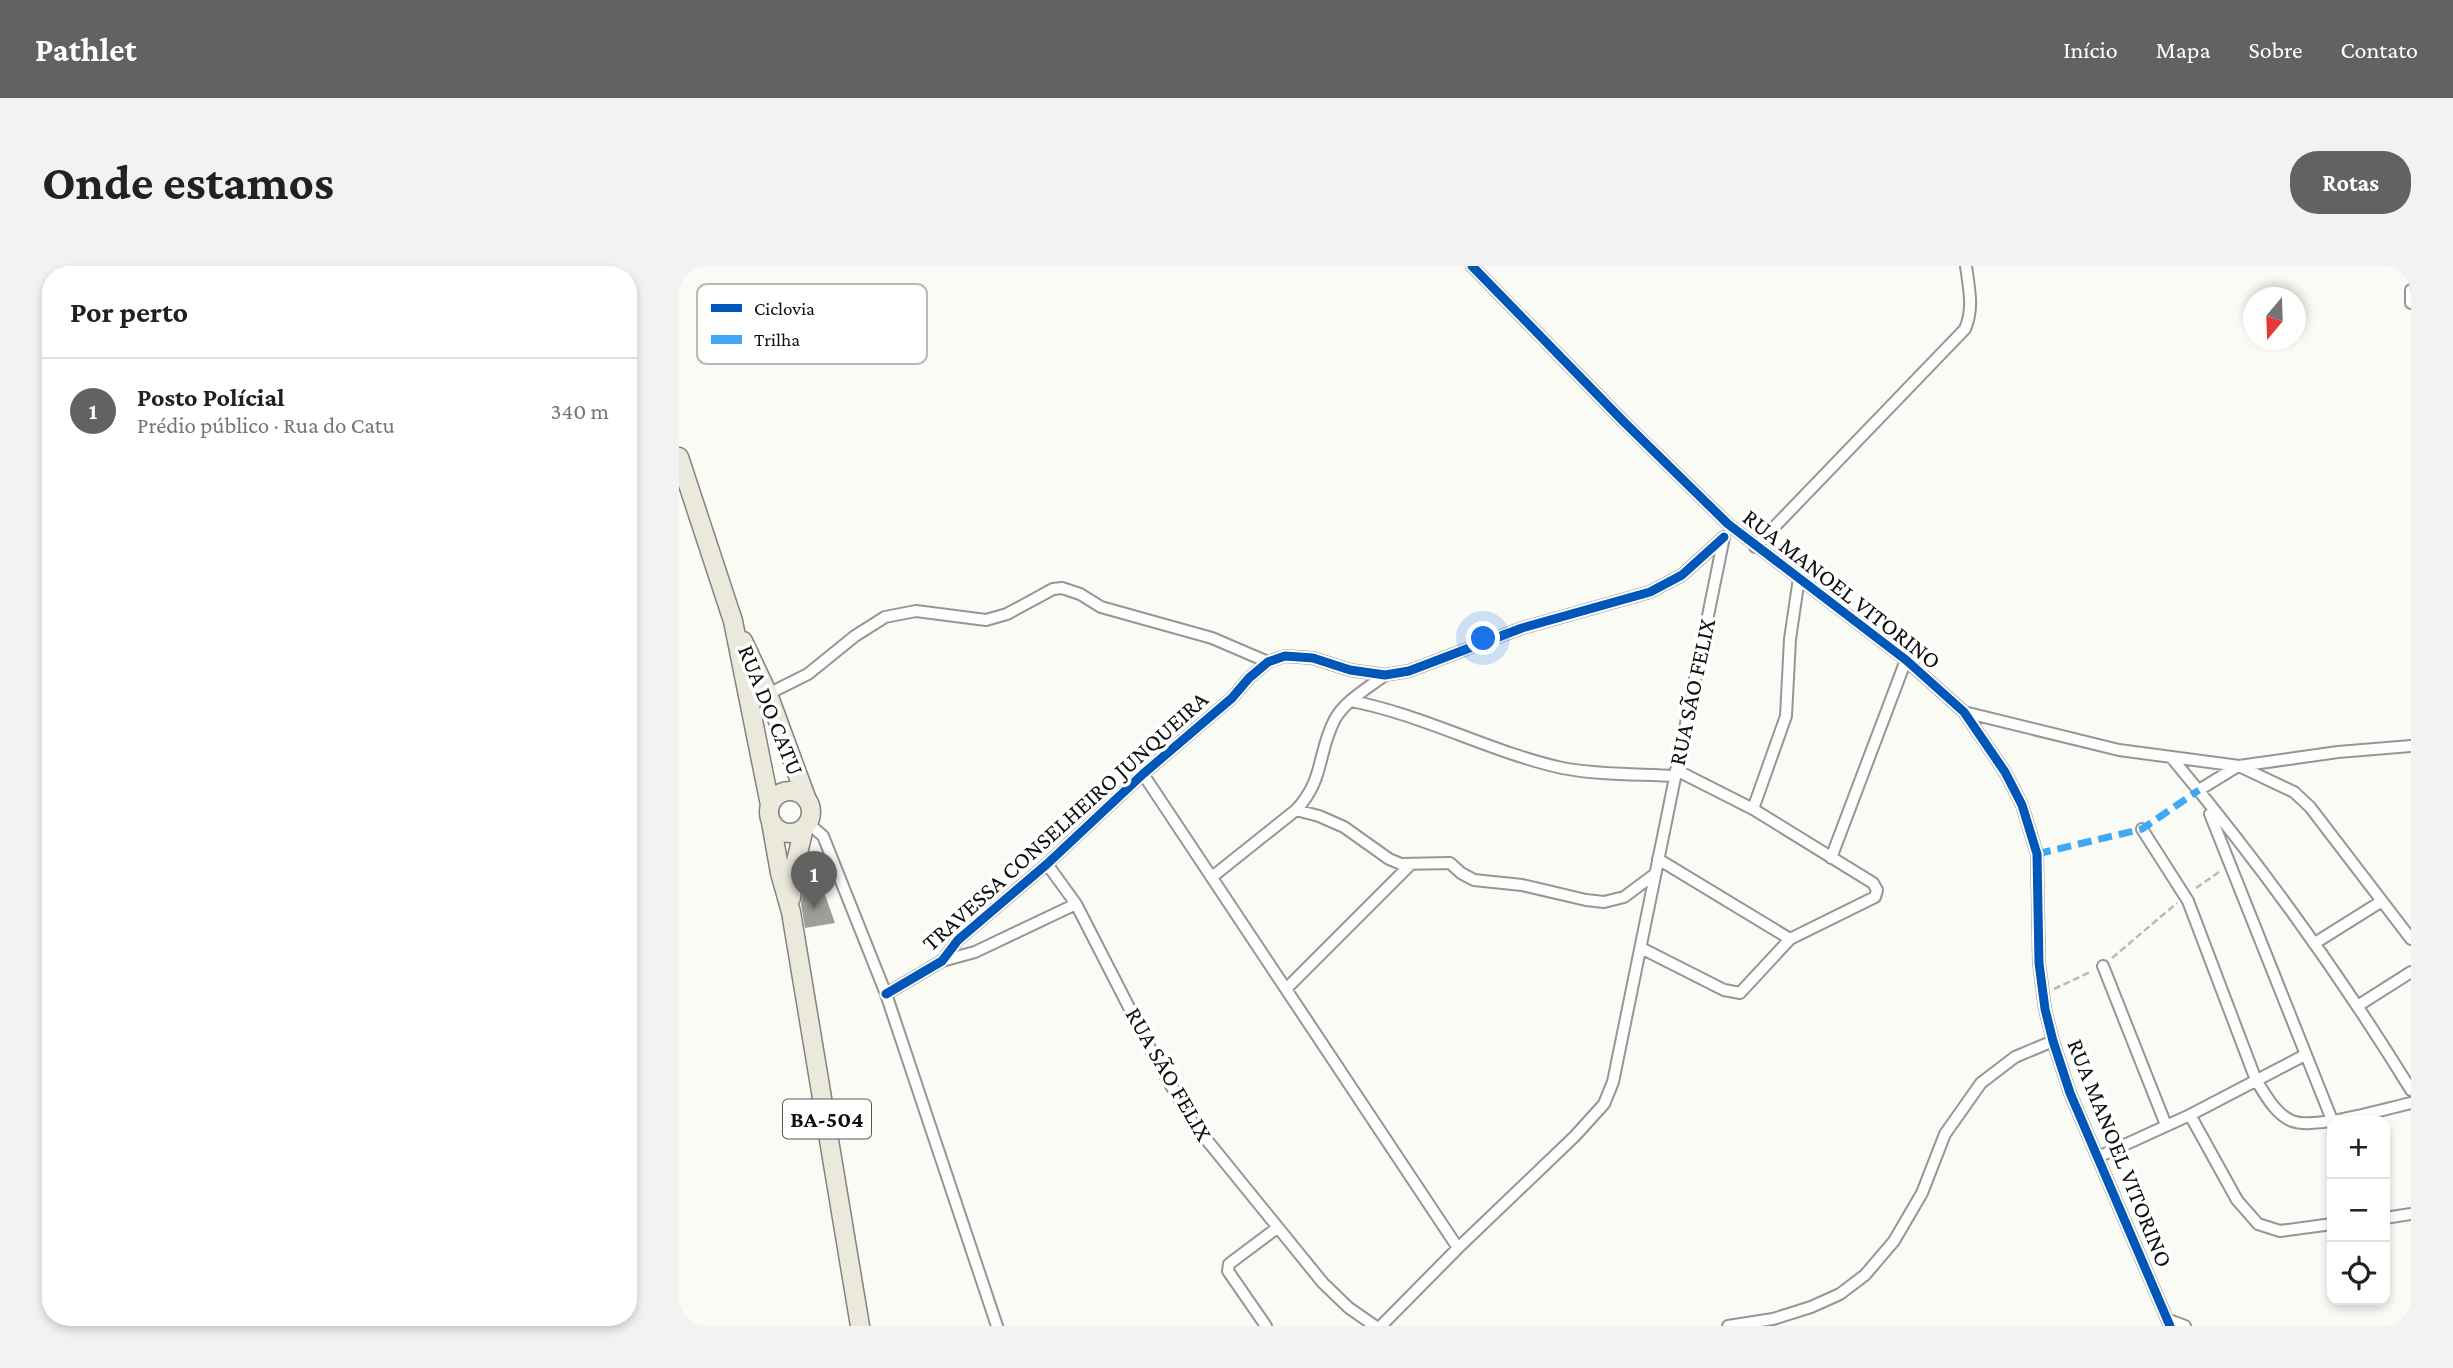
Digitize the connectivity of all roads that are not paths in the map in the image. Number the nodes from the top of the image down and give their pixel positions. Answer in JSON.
{"nodes":[{"id":1,"x":1472,"y":266,"type":"edge"},
{"id":2,"x":1966,"y":266,"type":"edge"},
{"id":3,"x":2411,"y":290,"type":"edge"},
{"id":4,"x":2411,"y":303,"type":"edge"},
{"id":5,"x":679,"y":457,"type":"edge"},
{"id":6,"x":1728,"y":524,"type":"junction"},
{"id":7,"x":1724,"y":537,"type":"junction"},
{"id":8,"x":1755,"y":547,"type":"junction"},
{"id":9,"x":1800,"y":578,"type":"junction"},
{"id":10,"x":733,"y":621,"type":"junction"},
{"id":11,"x":1906,"y":660,"type":"junction"},
{"id":12,"x":1268,"y":662,"type":"junction"},
{"id":13,"x":1385,"y":675,"type":"junction"},
{"id":14,"x":768,"y":694,"type":"junction"},
{"id":15,"x":1351,"y":701,"type":"junction"},
{"id":16,"x":1964,"y":712,"type":"junction"},
{"id":17,"x":2411,"y":746,"type":"edge"},
{"id":18,"x":2171,"y":757,"type":"junction"},
{"id":19,"x":2239,"y":766,"type":"junction"},
{"id":20,"x":1676,"y":773,"type":"junction"},
{"id":21,"x":1143,"y":774,"type":"junction"},
{"id":22,"x":2199,"y":790,"type":"junction"},
{"id":23,"x":807,"y":800,"type":"junction"},
{"id":24,"x":2206,"y":802,"type":"junction"},
{"id":25,"x":1753,"y":809,"type":"junction"},
{"id":26,"x":1296,"y":810,"type":"junction"},
{"id":27,"x":770,"y":814,"type":"junction"},
{"id":28,"x":806,"y":826,"type":"junction"},
{"id":29,"x":2142,"y":830,"type":"dead end"},
{"id":30,"x":1831,"y":858,"type":"junction"},
{"id":31,"x":1658,"y":859,"type":"junction"},
{"id":32,"x":1047,"y":864,"type":"junction"},
{"id":33,"x":1410,"y":865,"type":"junction"},
{"id":34,"x":1655,"y":874,"type":"junction"},
{"id":35,"x":1212,"y":877,"type":"junction"},
{"id":36,"x":2382,"y":901,"type":"junction"},
{"id":37,"x":1076,"y":904,"type":"junction"},
{"id":38,"x":791,"y":912,"type":"junction"},
{"id":39,"x":1790,"y":939,"type":"junction"},
{"id":40,"x":2411,"y":939,"type":"edge"},
{"id":41,"x":2315,"y":943,"type":"junction"},
{"id":42,"x":1640,"y":948,"type":"junction"},
{"id":43,"x":942,"y":961,"type":"junction"},
{"id":44,"x":2103,"y":966,"type":"road end"},
{"id":45,"x":2411,"y":972,"type":"edge"},
{"id":46,"x":1286,"y":989,"type":"junction"},
{"id":47,"x":886,"y":994,"type":"junction"},
{"id":48,"x":2359,"y":1005,"type":"junction"},
{"id":49,"x":2053,"y":1041,"type":"junction"},
{"id":50,"x":2305,"y":1055,"type":"junction"},
{"id":51,"x":2256,"y":1080,"type":"junction"},
{"id":52,"x":2411,"y":1090,"type":"edge"},
{"id":53,"x":2411,"y":1103,"type":"edge"},
{"id":54,"x":2190,"y":1115,"type":"junction"},
{"id":55,"x":2330,"y":1116,"type":"edge"},
{"id":56,"x":2351,"y":1116,"type":"edge"},
{"id":57,"x":2327,"y":1121,"type":"edge"},
{"id":58,"x":2167,"y":1125,"type":"junction"},
{"id":59,"x":2098,"y":1157,"type":"junction"},
{"id":60,"x":2411,"y":1214,"type":"edge"},
{"id":61,"x":2390,"y":1217,"type":"edge"},
{"id":62,"x":2327,"y":1225,"type":"edge"},
{"id":63,"x":1277,"y":1228,"type":"junction"},
{"id":64,"x":1458,"y":1248,"type":"junction"},
{"id":65,"x":2169,"y":1323,"type":"edge"},
{"id":66,"x":860,"y":1326,"type":"edge"},
{"id":67,"x":996,"y":1326,"type":"edge"},
{"id":68,"x":1266,"y":1326,"type":"edge"},
{"id":69,"x":1375,"y":1326,"type":"edge"},
{"id":70,"x":1381,"y":1326,"type":"edge"},
{"id":71,"x":1728,"y":1326,"type":"edge"},
{"id":72,"x":2185,"y":1326,"type":"edge"}],
"edges":[{"from":1,"to":6,"type":"street","name":"RUA MANOEL VITORINO"},
{"from":2,"to":8,"type":"street"},
{"from":3,"to":4,"type":"street"},
{"from":5,"to":10,"type":"main road","number":"BA-504"},
{"from":6,"to":7,"type":"street","name":"RUA SÃO FELIX"},
{"from":6,"to":8,"type":"street","name":"RUA MANOEL VITORINO"},
{"from":7,"to":13,"type":"street"},
{"from":7,"to":20,"type":"street","name":"RUA SÃO FELIX"},
{"from":8,"to":9,"type":"street","name":"RUA MANOEL VITORINO"},
{"from":9,"to":11,"type":"street","name":"RUA MANOEL VITORINO"},
{"from":9,"to":25,"type":"street"},
{"from":10,"to":14,"type":"main road","name":"RUA DO CATU","number":"BA-504"},
{"from":10,"to":27,"type":"main road","number":"BA-504"},
{"from":11,"to":16,"type":"street","name":"RUA MANOEL VITORINO"},
{"from":11,"to":30,"type":"street"},
{"from":12,"to":13,"type":"street"},
{"from":12,"to":14,"type":"street"},
{"from":12,"to":21,"type":"street","name":"TRAVESSA CONSELHEIRO JUNQUEIRA"},
{"from":13,"to":15,"type":"street"},
{"from":14,"to":23,"type":"main road","name":"RUA DO CATU","number":"BA-504"},
{"from":15,"to":20,"type":"street"},
{"from":15,"to":26,"type":"street"},
{"from":16,"to":18,"type":"street"},
{"from":16,"to":49,"type":"street","name":"RUA MANOEL VITORINO"},
{"from":17,"to":19,"type":"street"},
{"from":18,"to":19,"type":"street"},
{"from":18,"to":22,"type":"street"},
{"from":19,"to":22,"type":"street"},
{"from":19,"to":36,"type":"street"},
{"from":20,"to":25,"type":"street"},
{"from":20,"to":31,"type":"street","name":"RUA SÃO FELIX"},
{"from":21,"to":32,"type":"street","name":"TRAVESSA CONSELHEIRO JUNQUEIRA"},
{"from":21,"to":35,"type":"street"},
{"from":22,"to":24,"type":"street"},
{"from":23,"to":27,"type":"main road"},
{"from":23,"to":28,"type":"main road","number":"BA-504"},
{"from":24,"to":41,"type":"street"},
{"from":24,"to":50,"type":"street"},
{"from":25,"to":30,"type":"street"},
{"from":26,"to":33,"type":"street"},
{"from":26,"to":35,"type":"street"},
{"from":27,"to":28,"type":"main road"},
{"from":27,"to":38,"type":"main road","number":"BA-504"},
{"from":28,"to":38,"type":"main road","number":"BA-504"},
{"from":28,"to":47,"type":"street"},
{"from":29,"to":51,"type":"street"},
{"from":30,"to":39,"type":"street"},
{"from":31,"to":34,"type":"street","name":"RUA SÃO FELIX"},
{"from":31,"to":39,"type":"street"},
{"from":32,"to":37,"type":"street","name":"RUA SÃO FELIX"},
{"from":32,"to":43,"type":"street","name":"TRAVESSA CONSELHEIRO JUNQUEIRA"},
{"from":33,"to":34,"type":"street"},
{"from":33,"to":46,"type":"street"},
{"from":34,"to":42,"type":"street","name":"RUA SÃO FELIX"},
{"from":35,"to":46,"type":"street"},
{"from":36,"to":40,"type":"street"},
{"from":36,"to":41,"type":"street"},
{"from":37,"to":43,"type":"street","name":"TRAVESSA CONSELHEIRO JUNQUEIRA"},
{"from":37,"to":63,"type":"street","name":"RUA SÃO FELIX"},
{"from":38,"to":66,"type":"main road","number":"BA-504"},
{"from":39,"to":42,"type":"street"},
{"from":41,"to":48,"type":"street"},
{"from":42,"to":64,"type":"street","name":"RUA SÃO FELIX"},
{"from":43,"to":47,"type":"street","name":"TRAVESSA CONSELHEIRO JUNQUEIRA"},
{"from":44,"to":58,"type":"street"},
{"from":45,"to":48,"type":"street"},
{"from":46,"to":64,"type":"street"},
{"from":47,"to":67,"type":"street"},
{"from":48,"to":52,"type":"street"},
{"from":49,"to":59,"type":"street","name":"RUA MANOEL VITORINO"},
{"from":49,"to":71,"type":"street"},
{"from":50,"to":51,"type":"street"},
{"from":50,"to":55,"type":"street"},
{"from":51,"to":54,"type":"street"},
{"from":51,"to":57,"type":"street"},
{"from":53,"to":56,"type":"street"},
{"from":54,"to":58,"type":"street"},
{"from":54,"to":62,"type":"street"},
{"from":58,"to":59,"type":"street"},
{"from":59,"to":65,"type":"street","name":"RUA MANOEL VITORINO"},
{"from":60,"to":61,"type":"street"},
{"from":63,"to":68,"type":"street"},
{"from":63,"to":69,"type":"street","name":"RUA SÃO FELIX"},
{"from":64,"to":70,"type":"street","name":"RUA SÃO FELIX"},
{"from":65,"to":72,"type":"street"}]}
